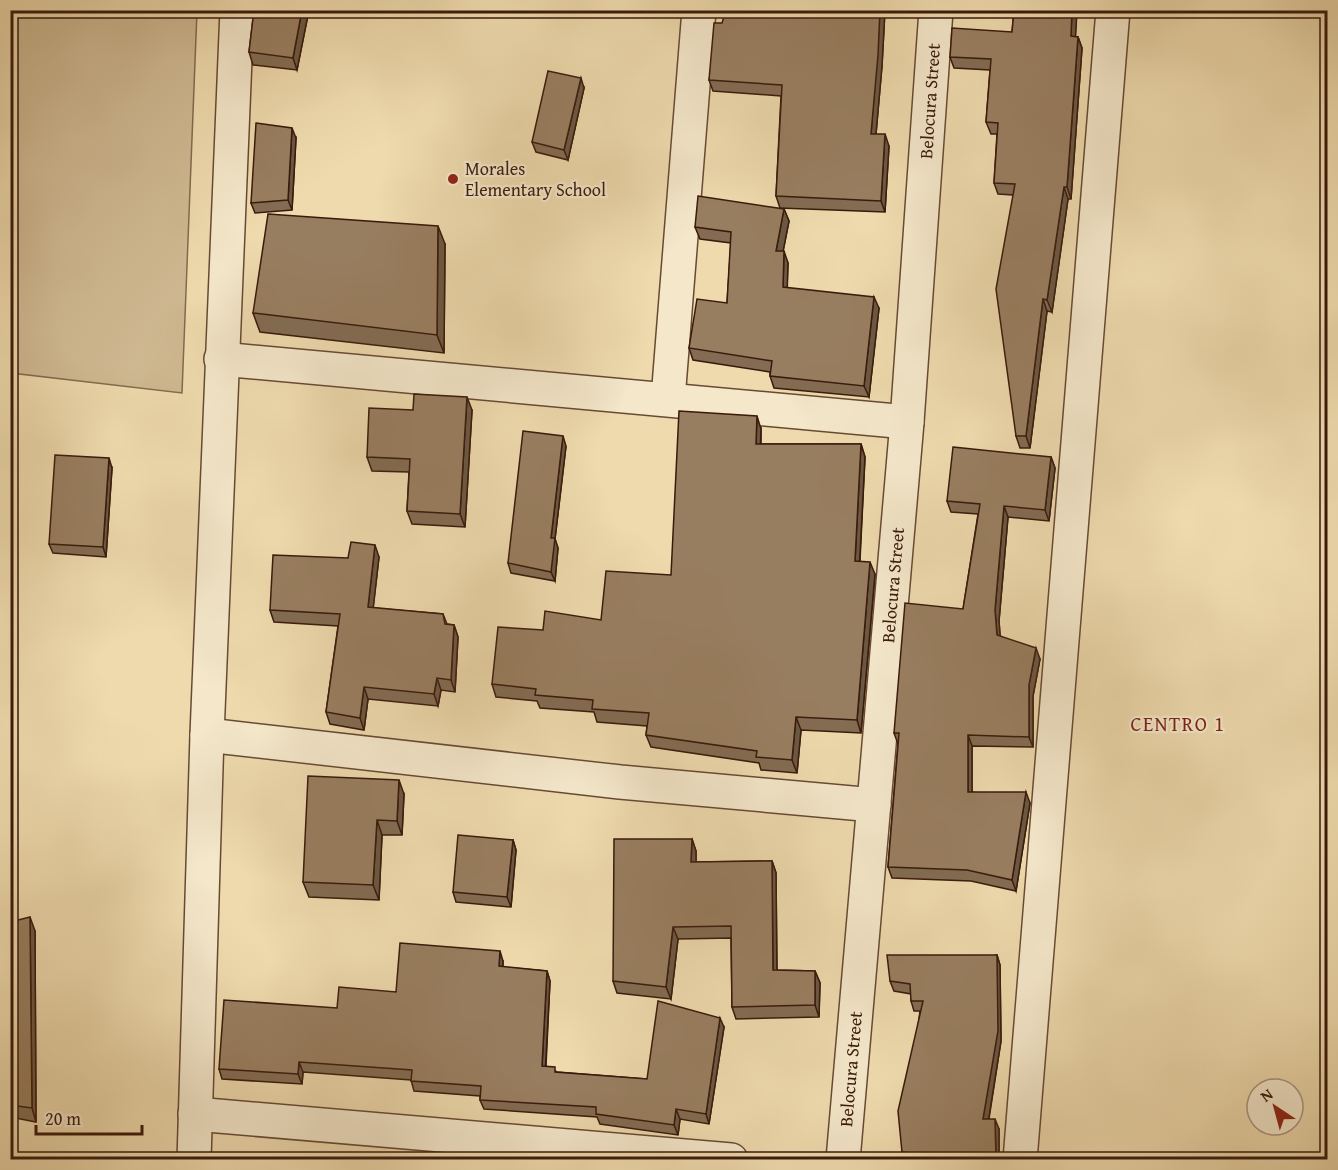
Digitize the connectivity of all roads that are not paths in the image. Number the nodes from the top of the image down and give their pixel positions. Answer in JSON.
{"nodes":[{"id":1,"x":237,"y":10,"type":"edge"},
{"id":2,"x":699,"y":10,"type":"edge"},
{"id":3,"x":936,"y":10,"type":"edge"},
{"id":4,"x":1113,"y":10,"type":"edge"},
{"id":5,"x":221,"y":359,"type":"junction"},
{"id":6,"x":668,"y":399,"type":"junction"},
{"id":7,"x":907,"y":422,"type":"junction"},
{"id":8,"x":207,"y":735,"type":"junction"},
{"id":9,"x":874,"y":805,"type":"junction"},
{"id":10,"x":195,"y":1114,"type":"junction"},
{"id":11,"x":194,"y":1160,"type":"edge"},
{"id":12,"x":730,"y":1160,"type":"edge"},
{"id":13,"x":843,"y":1160,"type":"edge"},
{"id":14,"x":1020,"y":1160,"type":"edge"}],
"edges":[{"from":1,"to":5,"type":"street"},
{"from":2,"to":6,"type":"street"},
{"from":3,"to":7,"type":"street","name":"Belocura Street"},
{"from":4,"to":14,"type":"street"},
{"from":5,"to":6,"type":"street"},
{"from":5,"to":8,"type":"street"},
{"from":6,"to":7,"type":"street"},
{"from":7,"to":9,"type":"street","name":"Belocura Street"},
{"from":8,"to":9,"type":"street"},
{"from":8,"to":10,"type":"street"},
{"from":9,"to":13,"type":"street","name":"Belocura Street"},
{"from":10,"to":11,"type":"street"},
{"from":10,"to":12,"type":"street"}]}
